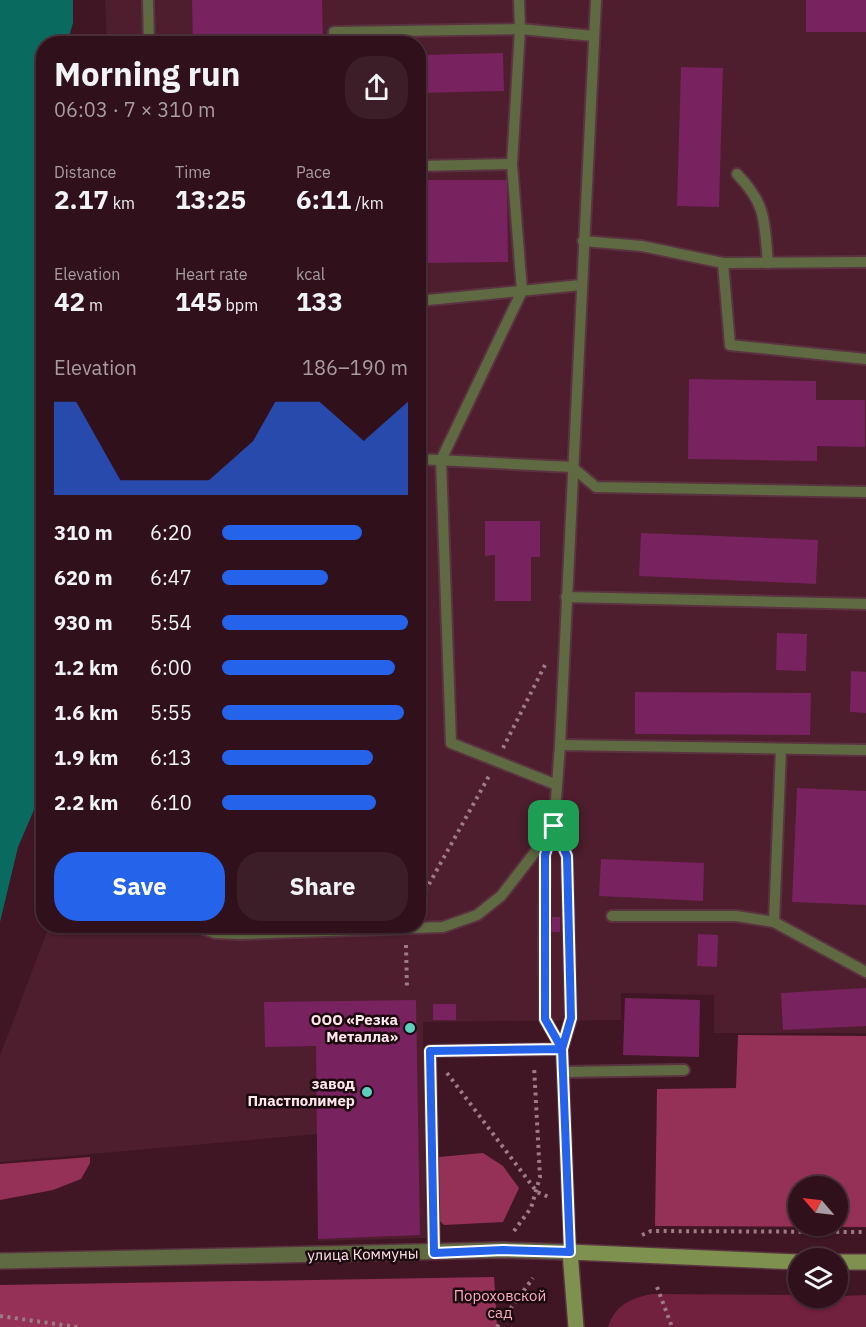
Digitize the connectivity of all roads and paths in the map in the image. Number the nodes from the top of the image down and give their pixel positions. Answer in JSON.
{"nodes":[{"id":1,"x":148,"y":0,"type":"edge"},
{"id":2,"x":519,"y":0,"type":"edge"},
{"id":3,"x":596,"y":0,"type":"edge"},
{"id":4,"x":520,"y":29,"type":"junction"},
{"id":5,"x":149,"y":36,"type":"edge"},
{"id":6,"x":334,"y":36,"type":"edge"},
{"id":7,"x":594,"y":36,"type":"junction"},
{"id":8,"x":512,"y":164,"type":"junction"},
{"id":9,"x":426,"y":166,"type":"edge"},
{"id":10,"x":737,"y":174,"type":"dead end"},
{"id":11,"x":583,"y":241,"type":"junction"},
{"id":12,"x":866,"y":261,"type":"edge"},
{"id":13,"x":768,"y":262,"type":"junction"},
{"id":14,"x":723,"y":263,"type":"junction"},
{"id":15,"x":581,"y":285,"type":"junction"},
{"id":16,"x":522,"y":291,"type":"junction"},
{"id":17,"x":426,"y":300,"type":"edge"},
{"id":18,"x":866,"y":358,"type":"edge"},
{"id":19,"x":426,"y":459,"type":"edge"},
{"id":20,"x":441,"y":460,"type":"junction"},
{"id":21,"x":572,"y":467,"type":"junction"},
{"id":22,"x":866,"y":492,"type":"edge"},
{"id":23,"x":566,"y":597,"type":"junction"},
{"id":24,"x":866,"y":604,"type":"edge"},
{"id":25,"x":560,"y":745,"type":"junction"},
{"id":26,"x":781,"y":748,"type":"junction"},
{"id":27,"x":866,"y":750,"type":"edge"},
{"id":28,"x":557,"y":785,"type":"junction"},
{"id":29,"x":554,"y":826,"type":"junction"},
{"id":30,"x":612,"y":916,"type":"dead end"},
{"id":31,"x":774,"y":922,"type":"junction"},
{"id":32,"x":426,"y":927,"type":"edge"},
{"id":33,"x":216,"y":933,"type":"edge"},
{"id":34,"x":265,"y":933,"type":"edge"},
{"id":35,"x":406,"y":933,"type":"edge"},
{"id":36,"x":866,"y":972,"type":"edge"},
{"id":37,"x":407,"y":990,"type":"dead end"},
{"id":38,"x":562,"y":1049,"type":"junction"},
{"id":39,"x":533,"y":1050,"type":"junction"},
{"id":40,"x":430,"y":1051,"type":"junction"},
{"id":41,"x":684,"y":1070,"type":"dead end"},
{"id":42,"x":562,"y":1072,"type":"junction"},
{"id":43,"x":537,"y":1192,"type":"junction"},
{"id":44,"x":866,"y":1232,"type":"edge"},
{"id":45,"x":509,"y":1234,"type":"dead end"},
{"id":46,"x":631,"y":1235,"type":"dead end"},
{"id":47,"x":570,"y":1252,"type":"junction"},
{"id":48,"x":434,"y":1253,"type":"junction"},
{"id":49,"x":0,"y":1261,"type":"edge"},
{"id":50,"x":788,"y":1262,"type":"edge"},
{"id":51,"x":848,"y":1262,"type":"edge"},
{"id":52,"x":866,"y":1262,"type":"edge"},
{"id":53,"x":533,"y":1278,"type":"dead end"},
{"id":54,"x":657,"y":1287,"type":"dead end"},
{"id":55,"x":0,"y":1316,"type":"edge"},
{"id":56,"x":77,"y":1327,"type":"edge"},
{"id":57,"x":497,"y":1327,"type":"edge"},
{"id":58,"x":576,"y":1327,"type":"edge"},
{"id":59,"x":672,"y":1327,"type":"edge"}],
"edges":[{"from":1,"to":5,"type":"lane"},
{"from":2,"to":4,"type":"lane"},
{"from":3,"to":7,"type":"lane"},
{"from":4,"to":6,"type":"lane"},
{"from":4,"to":7,"type":"lane"},
{"from":4,"to":8,"type":"lane"},
{"from":7,"to":11,"type":"lane"},
{"from":8,"to":9,"type":"lane"},
{"from":8,"to":16,"type":"lane"},
{"from":10,"to":13,"type":"lane"},
{"from":11,"to":14,"type":"lane"},
{"from":11,"to":15,"type":"lane"},
{"from":12,"to":13,"type":"lane"},
{"from":13,"to":14,"type":"lane"},
{"from":14,"to":18,"type":"lane"},
{"from":15,"to":16,"type":"lane"},
{"from":15,"to":21,"type":"lane"},
{"from":16,"to":17,"type":"lane"},
{"from":16,"to":20,"type":"lane"},
{"from":19,"to":20,"type":"lane"},
{"from":20,"to":21,"type":"lane"},
{"from":20,"to":28,"type":"lane"},
{"from":21,"to":22,"type":"lane"},
{"from":21,"to":23,"type":"lane"},
{"from":23,"to":24,"type":"lane"},
{"from":23,"to":25,"type":"lane"},
{"from":25,"to":26,"type":"lane"},
{"from":25,"to":28,"type":"lane"},
{"from":26,"to":27,"type":"lane"},
{"from":26,"to":31,"type":"lane"},
{"from":28,"to":29,"type":"lane"},
{"from":29,"to":32,"type":"lane"},
{"from":29,"to":38,"type":"lane"},
{"from":29,"to":38,"type":"lane"},
{"from":30,"to":31,"type":"lane"},
{"from":31,"to":36,"type":"lane"},
{"from":33,"to":34,"type":"lane"},
{"from":35,"to":37,"type":"path"},
{"from":38,"to":39,"type":"lane"},
{"from":38,"to":42,"type":"lane"},
{"from":39,"to":40,"type":"lane"},
{"from":39,"to":43,"type":"path"},
{"from":40,"to":43,"type":"path"},
{"from":40,"to":48,"type":"lane"},
{"from":41,"to":42,"type":"lane"},
{"from":42,"to":47,"type":"lane"},
{"from":43,"to":45,"type":"path"},
{"from":44,"to":46,"type":"path"},
{"from":47,"to":48,"type":"street","name":"улица Коммуны"},
{"from":47,"to":50,"type":"main road","name":"улица Коммуны"},
{"from":47,"to":58,"type":"main road"},
{"from":48,"to":49,"type":"street","name":"улица Коммуны"},
{"from":51,"to":52,"type":"main road"},
{"from":53,"to":57,"type":"path"},
{"from":54,"to":59,"type":"path"},
{"from":55,"to":56,"type":"path"}]}
